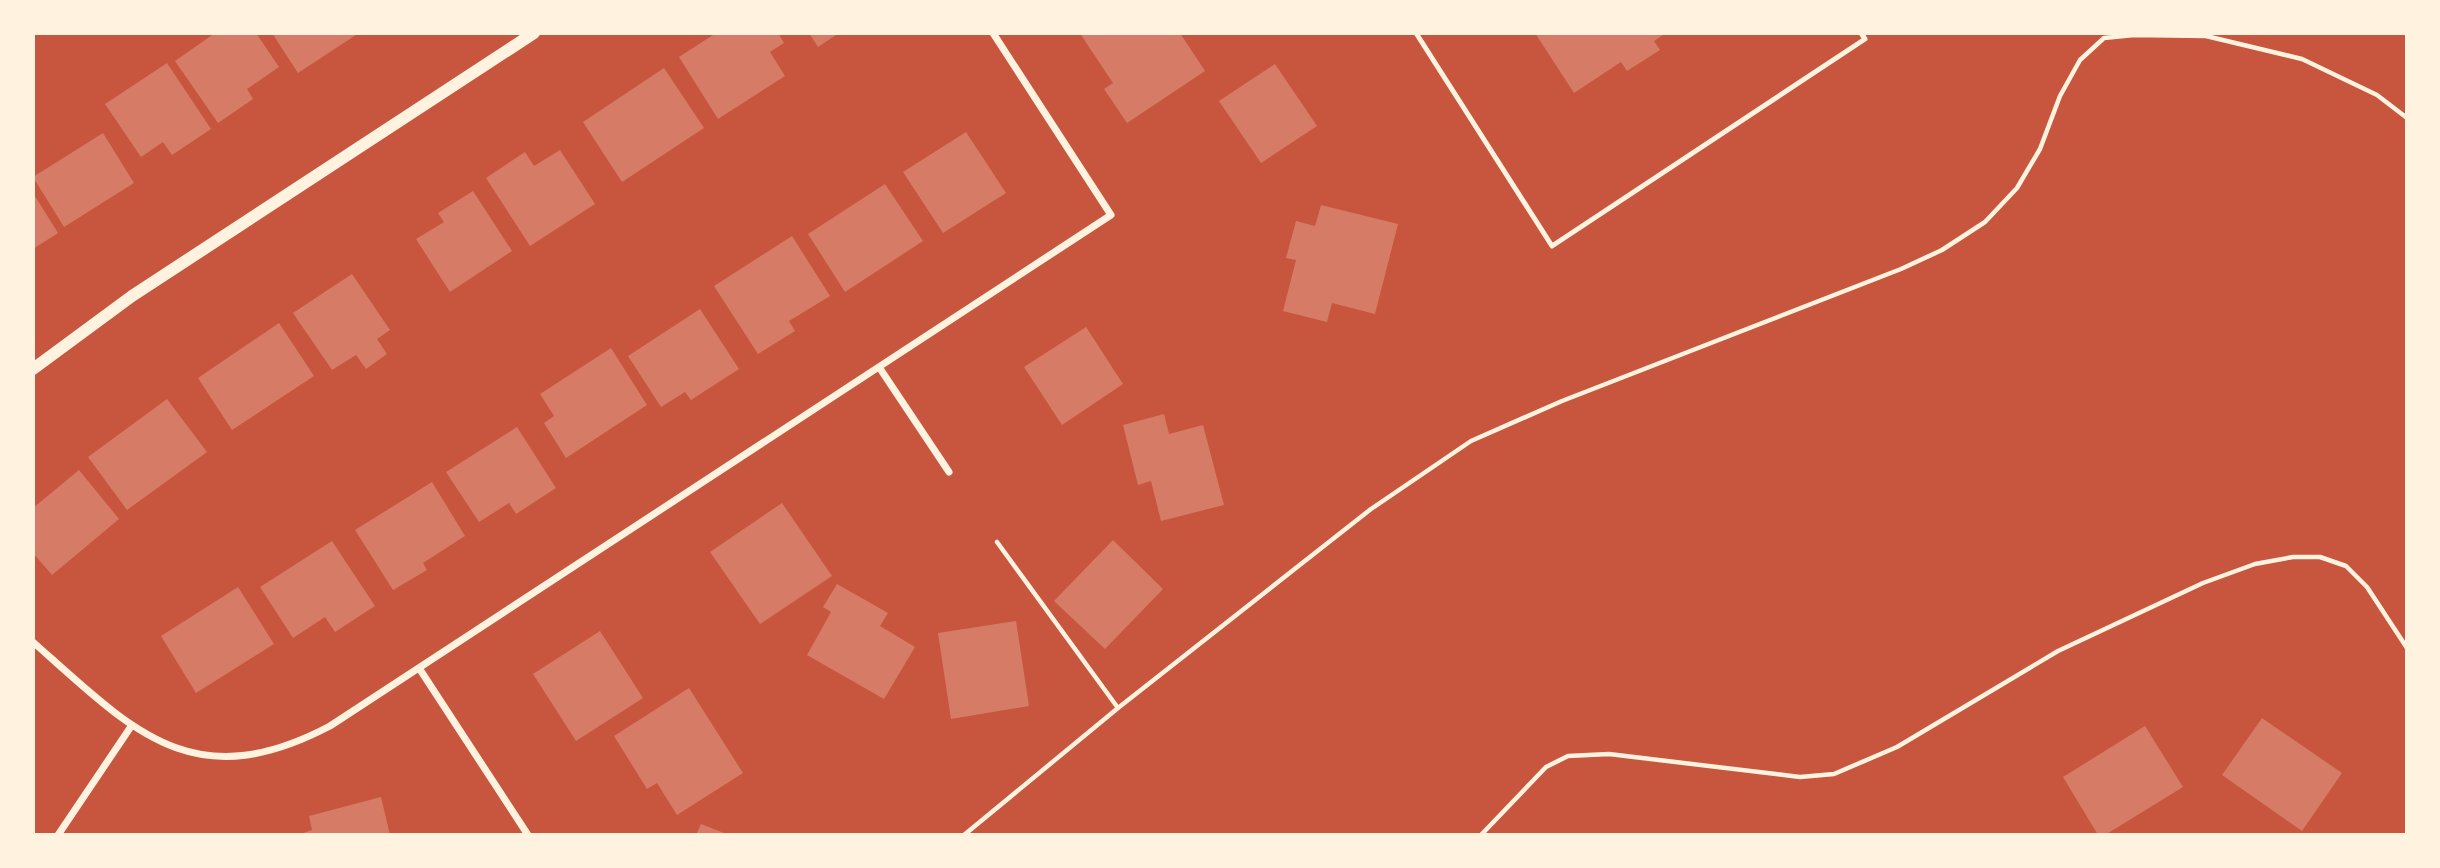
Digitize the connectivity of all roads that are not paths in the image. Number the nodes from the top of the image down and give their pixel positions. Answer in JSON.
{"nodes":[{"id":1,"x":534,"y":33,"type":"edge"},
{"id":2,"x":993,"y":33,"type":"edge"},
{"id":3,"x":1416,"y":33,"type":"edge"},
{"id":4,"x":1861,"y":33,"type":"edge"},
{"id":5,"x":879,"y":367,"type":"junction"},
{"id":6,"x":33,"y":369,"type":"edge"},
{"id":7,"x":949,"y":472,"type":"dead end"},
{"id":8,"x":33,"y":642,"type":"edge"},
{"id":9,"x":419,"y":668,"type":"junction"},
{"id":10,"x":132,"y":725,"type":"junction"},
{"id":11,"x":58,"y":835,"type":"edge"},
{"id":12,"x":528,"y":835,"type":"edge"}],
"edges":[{"from":1,"to":6,"type":"street"},
{"from":2,"to":5,"type":"street"},
{"from":3,"to":4,"type":"lane"},
{"from":5,"to":7,"type":"street"},
{"from":5,"to":9,"type":"street"},
{"from":8,"to":10,"type":"street"},
{"from":9,"to":10,"type":"street"},
{"from":9,"to":12,"type":"street"},
{"from":10,"to":11,"type":"street"}]}
